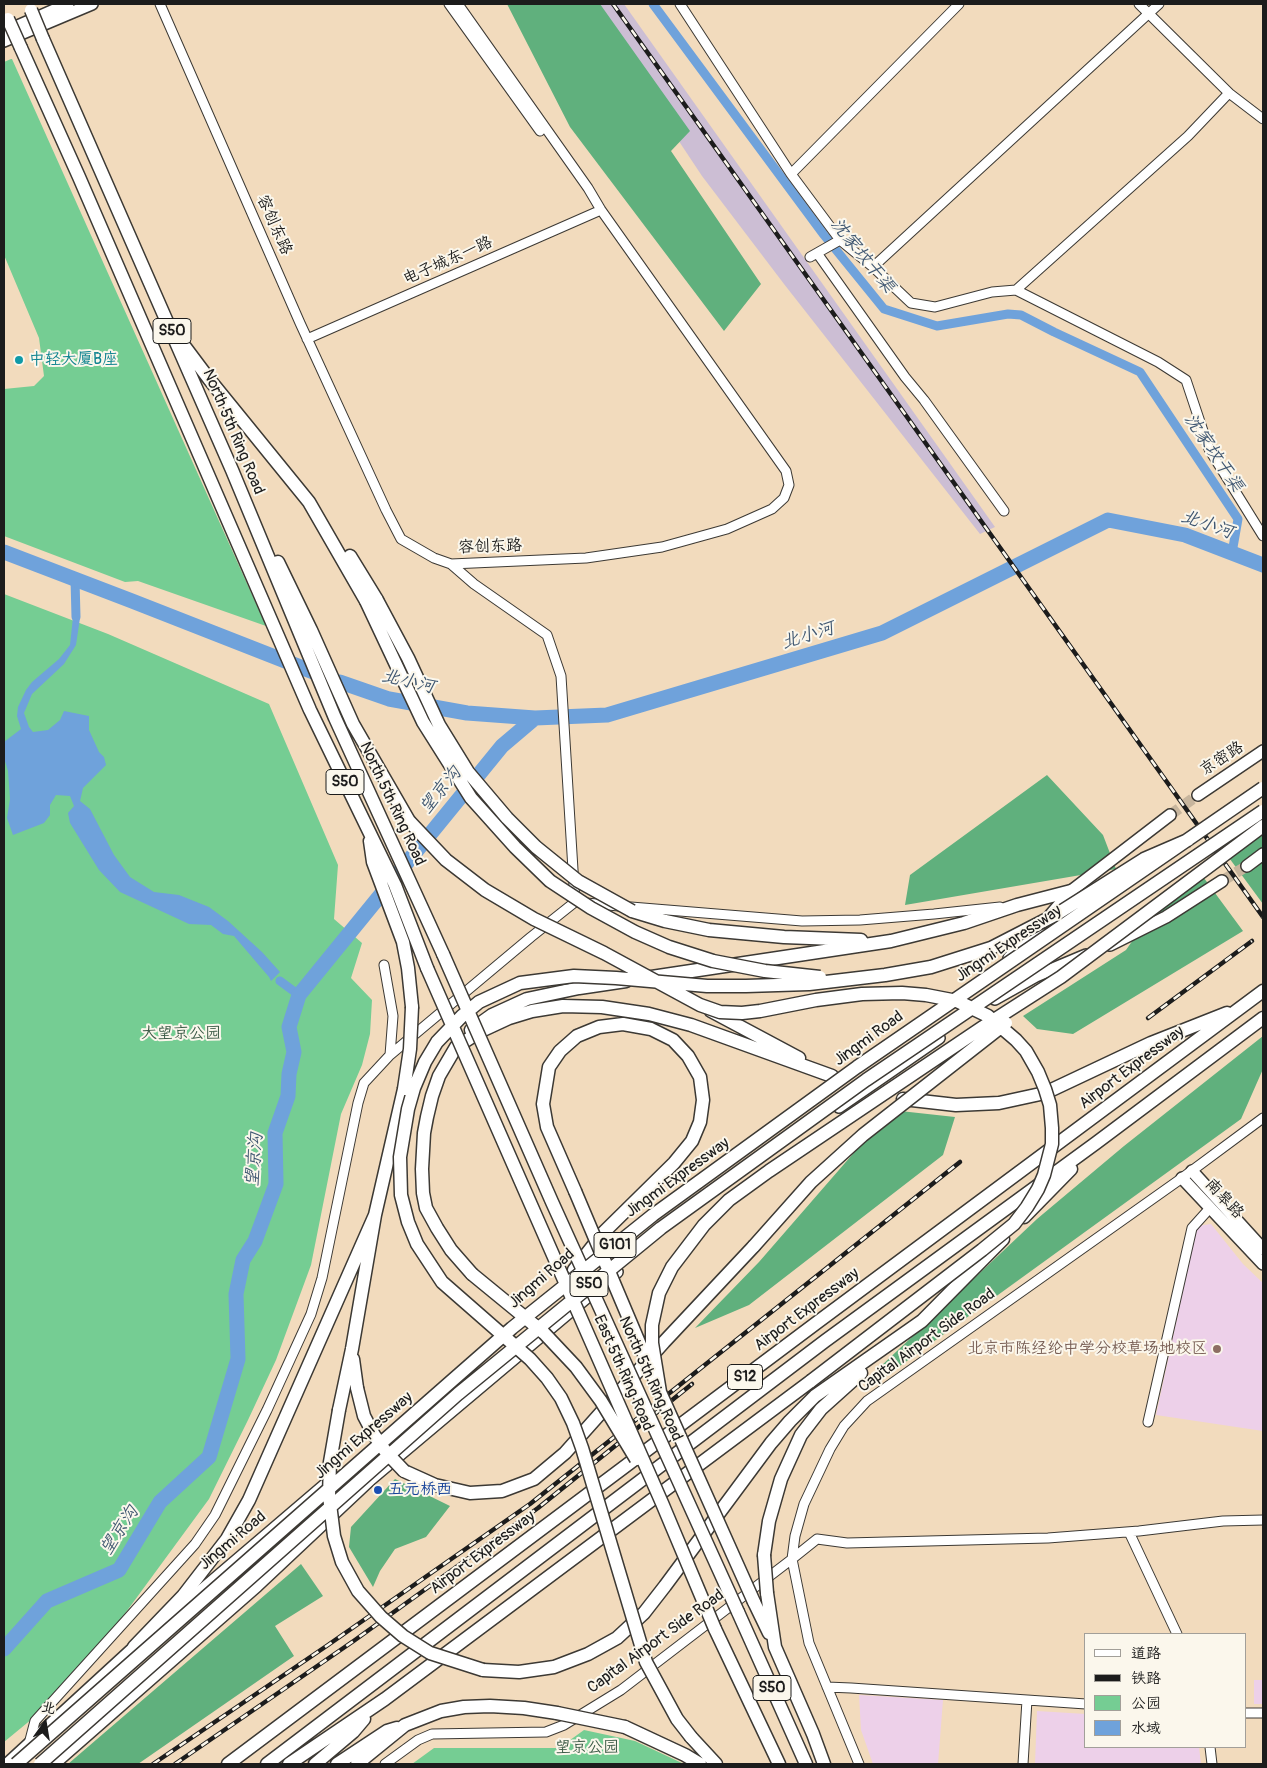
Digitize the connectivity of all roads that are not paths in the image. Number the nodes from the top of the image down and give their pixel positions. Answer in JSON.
{"nodes":[{"id":1,"x":68,"y":4,"type":"edge"},
{"id":2,"x":92,"y":4,"type":"edge"},
{"id":3,"x":160,"y":4,"type":"edge"},
{"id":4,"x":449,"y":4,"type":"edge"},
{"id":5,"x":458,"y":4,"type":"edge"},
{"id":6,"x":680,"y":4,"type":"edge"},
{"id":7,"x":959,"y":4,"type":"edge"},
{"id":8,"x":1139,"y":4,"type":"edge"},
{"id":9,"x":1159,"y":4,"type":"edge"},
{"id":10,"x":30,"y":7,"type":"edge"},
{"id":11,"x":1148,"y":13,"type":"junction"},
{"id":12,"x":6,"y":14,"type":"edge"},
{"id":13,"x":4,"y":32,"type":"edge"},
{"id":14,"x":4,"y":41,"type":"edge"},
{"id":15,"x":1229,"y":93,"type":"junction"},
{"id":16,"x":1263,"y":119,"type":"edge"},
{"id":17,"x":791,"y":174,"type":"junction"},
{"id":18,"x":601,"y":210,"type":"junction"},
{"id":19,"x":840,"y":240,"type":"junction"},
{"id":20,"x":873,"y":267,"type":"junction"},
{"id":21,"x":1016,"y":290,"type":"junction"},
{"id":22,"x":170,"y":328,"type":"junction"},
{"id":23,"x":308,"y":339,"type":"junction"},
{"id":24,"x":232,"y":470,"type":"junction"},
{"id":25,"x":1004,"y":511,"type":"dead end"},
{"id":26,"x":1263,"y":536,"type":"edge"},
{"id":27,"x":451,"y":564,"type":"junction"},
{"id":28,"x":372,"y":600,"type":"junction"},
{"id":29,"x":1263,"y":752,"type":"edge"},
{"id":30,"x":1263,"y":788,"type":"edge"},
{"id":31,"x":1198,"y":794,"type":"tunnel mouth"},
{"id":32,"x":1263,"y":811,"type":"edge"},
{"id":33,"x":1170,"y":815,"type":"tunnel mouth"},
{"id":34,"x":1263,"y":826,"type":"edge"},
{"id":35,"x":1188,"y":840,"type":"junction"},
{"id":36,"x":1263,"y":854,"type":"edge"},
{"id":37,"x":376,"y":857,"type":"junction"},
{"id":38,"x":1247,"y":866,"type":"tunnel mouth"},
{"id":39,"x":1222,"y":881,"type":"tunnel mouth"},
{"id":40,"x":1071,"y":891,"type":"junction"},
{"id":41,"x":575,"y":902,"type":"junction"},
{"id":42,"x":1017,"y":905,"type":"junction"},
{"id":43,"x":891,"y":941,"type":"junction"},
{"id":44,"x":384,"y":965,"type":"dead end"},
{"id":45,"x":427,"y":968,"type":"joint"},
{"id":46,"x":872,"y":976,"type":"junction"},
{"id":47,"x":1061,"y":977,"type":"junction"},
{"id":48,"x":1263,"y":991,"type":"edge"},
{"id":49,"x":700,"y":1005,"type":"junction"},
{"id":50,"x":1244,"y":1006,"type":"junction"},
{"id":51,"x":1263,"y":1018,"type":"edge"},
{"id":52,"x":456,"y":1047,"type":"junction"},
{"id":53,"x":390,"y":1055,"type":"junction"},
{"id":54,"x":832,"y":1076,"type":"junction"},
{"id":55,"x":1263,"y":1118,"type":"edge"},
{"id":56,"x":1096,"y":1143,"type":"junction"},
{"id":57,"x":1192,"y":1171,"type":"junction"},
{"id":58,"x":1182,"y":1178,"type":"junction"},
{"id":59,"x":1210,"y":1208,"type":"junction"},
{"id":60,"x":375,"y":1215,"type":"junction"},
{"id":61,"x":1263,"y":1249,"type":"edge"},
{"id":62,"x":1263,"y":1264,"type":"edge"},
{"id":63,"x":574,"y":1270,"type":"junction"},
{"id":64,"x":922,"y":1321,"type":"junction"},
{"id":65,"x":352,"y":1349,"type":"junction"},
{"id":66,"x":660,"y":1392,"type":"junction"},
{"id":67,"x":1148,"y":1422,"type":"dead end"},
{"id":68,"x":662,"y":1503,"type":"junction"},
{"id":69,"x":1263,"y":1520,"type":"edge"},
{"id":70,"x":1129,"y":1532,"type":"junction"},
{"id":71,"x":792,"y":1559,"type":"junction"},
{"id":72,"x":1177,"y":1633,"type":"edge"},
{"id":73,"x":775,"y":1646,"type":"junction"},
{"id":74,"x":134,"y":1647,"type":"junction"},
{"id":75,"x":827,"y":1687,"type":"junction"},
{"id":76,"x":1027,"y":1700,"type":"junction"},
{"id":77,"x":1084,"y":1704,"type":"edge"},
{"id":78,"x":375,"y":1706,"type":"junction"},
{"id":79,"x":1247,"y":1713,"type":"edge"},
{"id":80,"x":1263,"y":1713,"type":"edge"},
{"id":81,"x":405,"y":1725,"type":"junction"},
{"id":82,"x":29,"y":1745,"type":"junction"},
{"id":83,"x":1210,"y":1748,"type":"edge"},
{"id":84,"x":7,"y":1764,"type":"edge"},
{"id":85,"x":16,"y":1764,"type":"edge"},
{"id":86,"x":40,"y":1764,"type":"edge"},
{"id":87,"x":54,"y":1764,"type":"edge"},
{"id":88,"x":228,"y":1764,"type":"edge"},
{"id":89,"x":267,"y":1764,"type":"edge"},
{"id":90,"x":289,"y":1764,"type":"edge"},
{"id":91,"x":315,"y":1764,"type":"edge"},
{"id":92,"x":337,"y":1764,"type":"edge"},
{"id":93,"x":357,"y":1764,"type":"edge"},
{"id":94,"x":385,"y":1764,"type":"edge"},
{"id":95,"x":700,"y":1764,"type":"edge"},
{"id":96,"x":716,"y":1764,"type":"edge"},
{"id":97,"x":779,"y":1764,"type":"edge"},
{"id":98,"x":806,"y":1764,"type":"edge"},
{"id":99,"x":824,"y":1764,"type":"edge"},
{"id":100,"x":859,"y":1764,"type":"edge"},
{"id":101,"x":1023,"y":1764,"type":"edge"},
{"id":102,"x":1212,"y":1764,"type":"edge"}],
"edges":[{"from":1,"to":13,"type":"main road"},
{"from":2,"to":14,"type":"main road"},
{"from":3,"to":23,"type":"street","name":"容创东路"},
{"from":4,"to":18,"type":"street"},
{"from":5,"to":18,"type":"street"},
{"from":6,"to":17,"type":"street"},
{"from":7,"to":17,"type":"street"},
{"from":8,"to":11,"type":"street"},
{"from":9,"to":11,"type":"street"},
{"from":10,"to":22,"type":"highway","name":"North 5th Ring Road","number":"S50","bridge":true},
{"from":11,"to":15,"type":"street"},
{"from":11,"to":20,"type":"street"},
{"from":12,"to":37,"type":"highway","name":"North 5th Ring Road","number":"S50","bridge":true},
{"from":15,"to":16,"type":"street"},
{"from":15,"to":21,"type":"street"},
{"from":17,"to":19,"type":"street"},
{"from":18,"to":23,"type":"street","name":"电子城东一路"},
{"from":18,"to":27,"type":"street","name":"容创东路"},
{"from":19,"to":20,"type":"street"},
{"from":19,"to":25,"type":"street"},
{"from":20,"to":21,"type":"street"},
{"from":21,"to":26,"type":"street"},
{"from":22,"to":24,"type":"highway","name":"North 5th Ring Road","number":"S50"},
{"from":22,"to":28,"type":"highway"},
{"from":23,"to":27,"type":"street","name":"容创东路"},
{"from":24,"to":49,"type":"highway","bridge":true},
{"from":24,"to":98,"type":"highway","name":"North 5th Ring Road","number":"S50","bridge":true},
{"from":27,"to":41,"type":"street"},
{"from":28,"to":43,"type":"highway","bridge":true},
{"from":28,"to":46,"type":"highway","bridge":true},
{"from":29,"to":31,"type":"main road","name":"京密路"},
{"from":30,"to":35,"type":"highway","name":"Jingmi Expressway","number":"G101","bridge":true},
{"from":32,"to":86,"type":"highway","name":"Jingmi Expressway","number":"G101","bridge":true},
{"from":33,"to":40,"type":"main road","name":"Jingmi Road","number":"G101"},
{"from":34,"to":47,"type":"highway","bridge":true},
{"from":35,"to":46,"type":"highway","bridge":true},
{"from":35,"to":85,"type":"highway","name":"Jingmi Expressway","number":"G101","bridge":true},
{"from":36,"to":38,"type":"main road"},
{"from":37,"to":45,"type":"highway","name":"North 5th Ring Road","number":"S50"},
{"from":37,"to":60,"type":"highway","bridge":true},
{"from":39,"to":87,"type":"main road","number":"G101"},
{"from":40,"to":42,"type":"highway"},
{"from":40,"to":63,"type":"main road","name":"Jingmi Road","number":"G101"},
{"from":41,"to":42,"type":"street"},
{"from":41,"to":53,"type":"street"},
{"from":42,"to":43,"type":"highway"},
{"from":43,"to":52,"type":"highway"},
{"from":44,"to":53,"type":"street"},
{"from":45,"to":68,"type":"highway","name":"East 5th Ring Road","number":"S50","bridge":true},
{"from":46,"to":96,"type":"highway","bridge":true},
{"from":47,"to":65,"type":"highway","bridge":true},
{"from":47,"to":66,"type":"highway","bridge":true},
{"from":48,"to":50,"type":"highway","name":"Airport Expressway","number":"S12"},
{"from":49,"to":54,"type":"highway","bridge":true},
{"from":49,"to":78,"type":"highway","bridge":true},
{"from":50,"to":54,"type":"highway","bridge":true},
{"from":50,"to":88,"type":"highway","name":"Airport Expressway","number":"S12"},
{"from":51,"to":56,"type":"highway","number":"S12"},
{"from":52,"to":54,"type":"highway"},
{"from":52,"to":68,"type":"highway","bridge":true},
{"from":53,"to":82,"type":"street"},
{"from":55,"to":57,"type":"street","name":"Capital Airport Side Road"},
{"from":56,"to":64,"type":"highway"},
{"from":56,"to":89,"type":"highway","number":"S12"},
{"from":57,"to":58,"type":"street","name":"Capital Airport Side Road"},
{"from":57,"to":61,"type":"main road","name":"南皋路"},
{"from":58,"to":59,"type":"main road","name":"南皋路"},
{"from":58,"to":71,"type":"street","name":"Capital Airport Side Road"},
{"from":59,"to":62,"type":"main road","name":"南皋路"},
{"from":59,"to":67,"type":"street"},
{"from":60,"to":65,"type":"highway"},
{"from":60,"to":74,"type":"highway"},
{"from":63,"to":66,"type":"highway","bridge":true},
{"from":63,"to":74,"type":"main road","name":"Jingmi Road","number":"G101"},
{"from":64,"to":65,"type":"highway","bridge":true},
{"from":64,"to":73,"type":"highway","bridge":true},
{"from":66,"to":73,"type":"highway","bridge":true},
{"from":68,"to":97,"type":"highway","name":"East 5th Ring Road","number":"S50","bridge":true},
{"from":69,"to":70,"type":"street"},
{"from":70,"to":71,"type":"street"},
{"from":70,"to":72,"type":"street"},
{"from":71,"to":75,"type":"street"},
{"from":71,"to":94,"type":"street","name":"Capital Airport Side Road"},
{"from":73,"to":99,"type":"highway"},
{"from":74,"to":82,"type":"main road","name":"Jingmi Road","number":"G101"},
{"from":75,"to":76,"type":"street"},
{"from":75,"to":100,"type":"street"},
{"from":76,"to":77,"type":"street"},
{"from":76,"to":101,"type":"street"},
{"from":78,"to":90,"type":"highway"},
{"from":78,"to":91,"type":"highway"},
{"from":79,"to":80,"type":"street"},
{"from":81,"to":92,"type":"highway"},
{"from":81,"to":93,"type":"highway"},
{"from":81,"to":95,"type":"highway","bridge":true},
{"from":82,"to":84,"type":"main road","name":"Jingmi Road","number":"G101"},
{"from":83,"to":102,"type":"street"}]}
